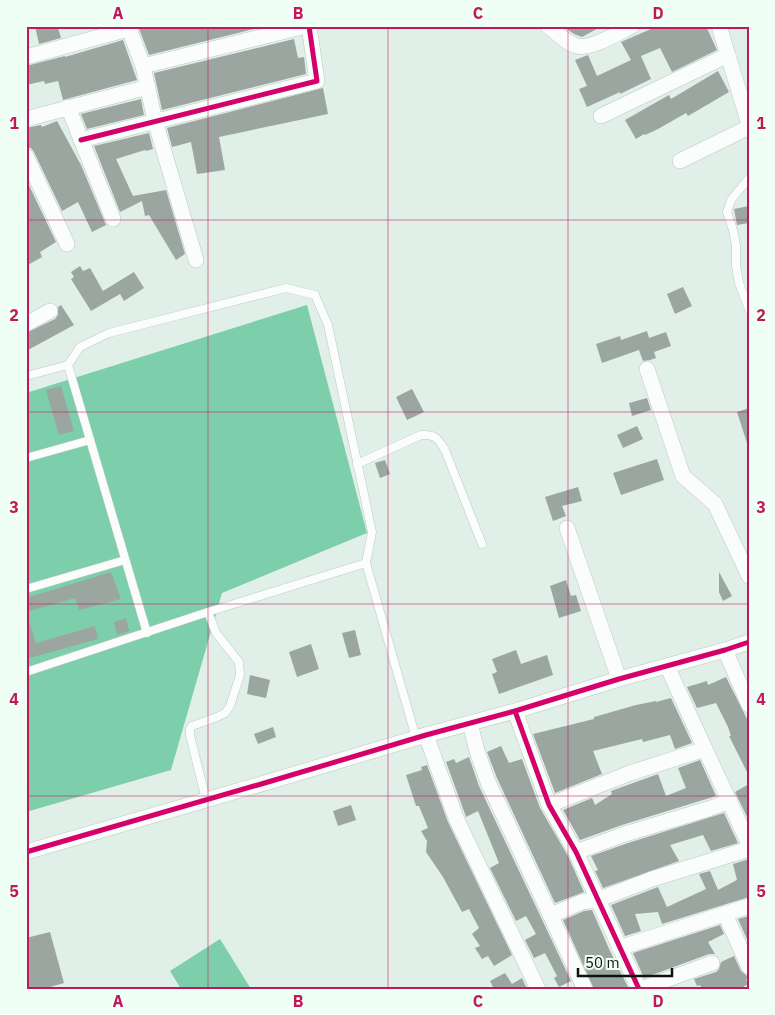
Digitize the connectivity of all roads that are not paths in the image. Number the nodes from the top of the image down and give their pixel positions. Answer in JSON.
{"nodes":[{"id":1,"x":307,"y":26,"type":"edge"},
{"id":2,"x":548,"y":26,"type":"edge"},
{"id":3,"x":632,"y":26,"type":"edge"},
{"id":4,"x":719,"y":26,"type":"edge"},
{"id":5,"x":128,"y":28,"type":"edge"},
{"id":6,"x":608,"y":32,"type":"edge"},
{"id":7,"x":728,"y":55,"type":"junction"},
{"id":8,"x":26,"y":57,"type":"edge"},
{"id":9,"x":142,"y":66,"type":"junction"},
{"id":10,"x":148,"y":87,"type":"junction"},
{"id":11,"x":68,"y":107,"type":"junction"},
{"id":12,"x":601,"y":116,"type":"dead end"},
{"id":13,"x":26,"y":118,"type":"edge"},
{"id":14,"x":154,"y":122,"type":"junction"},
{"id":15,"x":749,"y":126,"type":"edge"},
{"id":16,"x":81,"y":140,"type":"junction"},
{"id":17,"x":26,"y":156,"type":"edge"},
{"id":18,"x":680,"y":161,"type":"dead end"},
{"id":19,"x":749,"y":178,"type":"edge"},
{"id":20,"x":113,"y":219,"type":"dead end"},
{"id":21,"x":67,"y":244,"type":"dead end"},
{"id":22,"x":196,"y":260,"type":"dead end"},
{"id":23,"x":749,"y":308,"type":"edge"},
{"id":24,"x":50,"y":311,"type":"dead end"},
{"id":25,"x":28,"y":320,"type":"edge"},
{"id":26,"x":68,"y":365,"type":"junction"},
{"id":27,"x":647,"y":369,"type":"dead end"},
{"id":28,"x":26,"y":376,"type":"edge"},
{"id":29,"x":90,"y":440,"type":"junction"},
{"id":30,"x":26,"y":458,"type":"edge"},
{"id":31,"x":357,"y":464,"type":"junction"},
{"id":32,"x":567,"y":528,"type":"dead end"},
{"id":33,"x":482,"y":544,"type":"dead end"},
{"id":34,"x":125,"y":560,"type":"junction"},
{"id":35,"x":366,"y":562,"type":"junction"},
{"id":36,"x":749,"y":576,"type":"edge"},
{"id":37,"x":26,"y":589,"type":"edge"},
{"id":38,"x":208,"y":612,"type":"junction"},
{"id":39,"x":147,"y":633,"type":"junction"},
{"id":40,"x":749,"y":642,"type":"edge"},
{"id":41,"x":725,"y":650,"type":"junction"},
{"id":42,"x":667,"y":666,"type":"junction"},
{"id":43,"x":26,"y":672,"type":"edge"},
{"id":44,"x":619,"y":679,"type":"junction"},
{"id":45,"x":749,"y":705,"type":"edge"},
{"id":46,"x":515,"y":711,"type":"junction"},
{"id":47,"x":470,"y":723,"type":"junction"},
{"id":48,"x":421,"y":737,"type":"junction"},
{"id":49,"x":705,"y":748,"type":"junction"},
{"id":50,"x":206,"y":800,"type":"junction"},
{"id":51,"x":730,"y":801,"type":"junction"},
{"id":52,"x":549,"y":805,"type":"junction"},
{"id":53,"x":749,"y":844,"type":"edge"},
{"id":54,"x":749,"y":849,"type":"edge"},
{"id":55,"x":26,"y":852,"type":"edge"},
{"id":56,"x":576,"y":852,"type":"junction"},
{"id":57,"x":596,"y":900,"type":"junction"},
{"id":58,"x":749,"y":906,"type":"edge"},
{"id":59,"x":725,"y":914,"type":"junction"},
{"id":60,"x":550,"y":915,"type":"junction"},
{"id":61,"x":619,"y":948,"type":"junction"},
{"id":62,"x":712,"y":964,"type":"dead end"},
{"id":63,"x":749,"y":967,"type":"edge"},
{"id":64,"x":538,"y":989,"type":"edge"},
{"id":65,"x":585,"y":989,"type":"edge"},
{"id":66,"x":640,"y":989,"type":"edge"}],
"edges":[{"from":1,"to":9,"type":"street"},
{"from":1,"to":14,"type":"street"},
{"from":2,"to":6,"type":"street"},
{"from":3,"to":6,"type":"street"},
{"from":4,"to":7,"type":"street"},
{"from":5,"to":8,"type":"street"},
{"from":5,"to":9,"type":"street"},
{"from":7,"to":12,"type":"street"},
{"from":7,"to":15,"type":"street"},
{"from":9,"to":10,"type":"street"},
{"from":10,"to":11,"type":"street"},
{"from":10,"to":14,"type":"street"},
{"from":11,"to":13,"type":"street"},
{"from":11,"to":16,"type":"street"},
{"from":14,"to":16,"type":"street"},
{"from":14,"to":22,"type":"street"},
{"from":15,"to":18,"type":"street"},
{"from":16,"to":20,"type":"street"},
{"from":17,"to":21,"type":"street"},
{"from":19,"to":23,"type":"lane"},
{"from":24,"to":25,"type":"street"},
{"from":26,"to":28,"type":"lane"},
{"from":26,"to":29,"type":"lane"},
{"from":26,"to":31,"type":"lane"},
{"from":27,"to":36,"type":"street"},
{"from":29,"to":30,"type":"lane"},
{"from":29,"to":34,"type":"lane"},
{"from":31,"to":33,"type":"lane"},
{"from":31,"to":35,"type":"lane"},
{"from":32,"to":44,"type":"street"},
{"from":34,"to":37,"type":"lane"},
{"from":34,"to":39,"type":"lane"},
{"from":35,"to":38,"type":"lane"},
{"from":35,"to":48,"type":"lane"},
{"from":38,"to":39,"type":"lane"},
{"from":38,"to":50,"type":"lane"},
{"from":39,"to":43,"type":"lane"},
{"from":40,"to":41,"type":"street"},
{"from":41,"to":42,"type":"street"},
{"from":41,"to":45,"type":"street"},
{"from":42,"to":44,"type":"street"},
{"from":42,"to":49,"type":"street"},
{"from":44,"to":46,"type":"street"},
{"from":46,"to":47,"type":"street"},
{"from":46,"to":52,"type":"street"},
{"from":47,"to":48,"type":"street"},
{"from":47,"to":60,"type":"street"},
{"from":48,"to":50,"type":"street"},
{"from":48,"to":64,"type":"street"},
{"from":49,"to":51,"type":"street"},
{"from":49,"to":52,"type":"street"},
{"from":50,"to":55,"type":"street"},
{"from":51,"to":53,"type":"street"},
{"from":51,"to":56,"type":"street"},
{"from":52,"to":56,"type":"street"},
{"from":54,"to":57,"type":"street"},
{"from":56,"to":57,"type":"street"},
{"from":57,"to":60,"type":"street"},
{"from":57,"to":61,"type":"street"},
{"from":58,"to":59,"type":"street"},
{"from":59,"to":61,"type":"street"},
{"from":59,"to":63,"type":"street"},
{"from":60,"to":65,"type":"street"},
{"from":61,"to":66,"type":"street"},
{"from":62,"to":66,"type":"street"}]}
